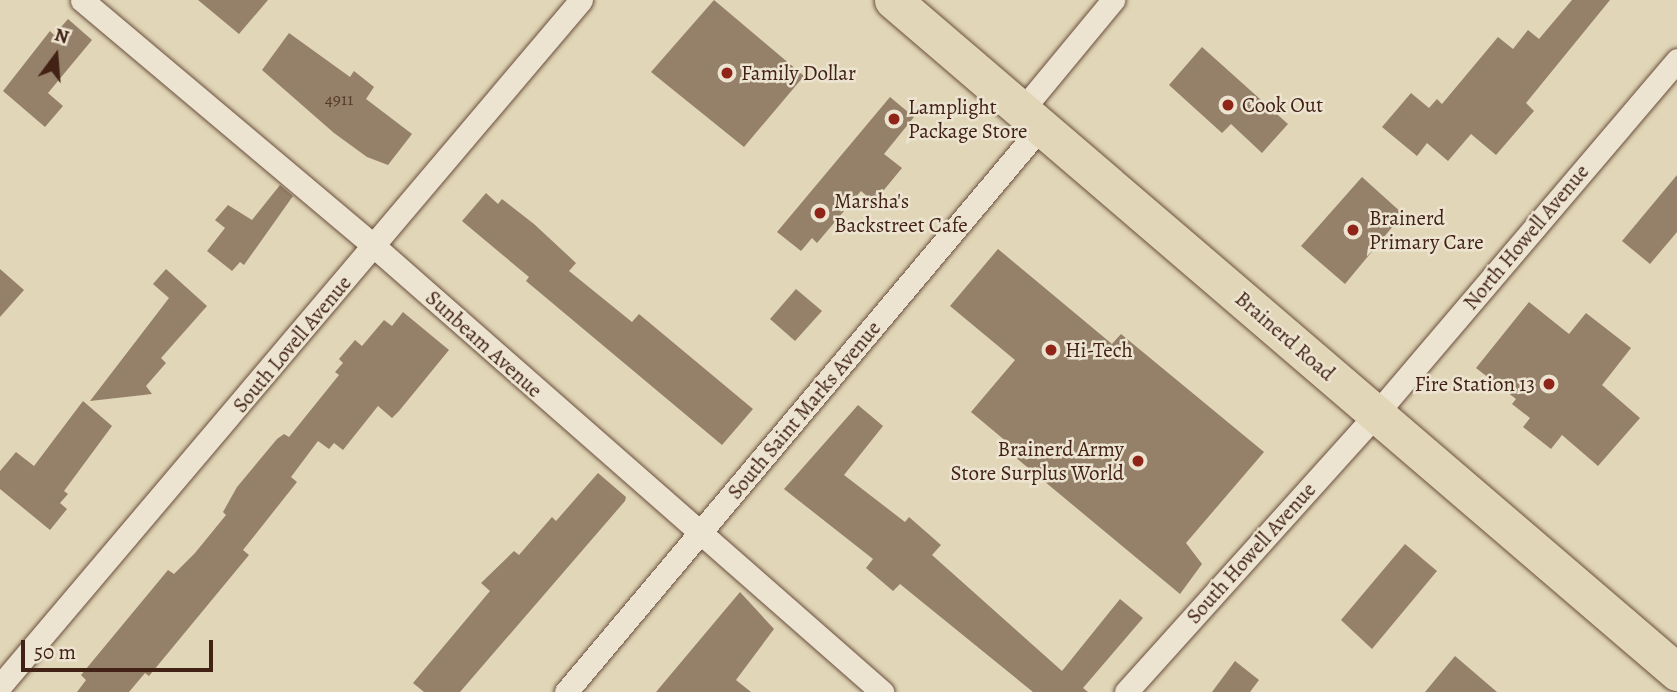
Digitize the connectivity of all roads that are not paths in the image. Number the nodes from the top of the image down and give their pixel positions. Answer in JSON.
{"nodes":[{"id":1,"x":82,"y":0,"type":"edge"},
{"id":2,"x":581,"y":0,"type":"edge"},
{"id":3,"x":893,"y":0,"type":"edge"},
{"id":4,"x":1113,"y":0,"type":"edge"},
{"id":5,"x":1677,"y":61,"type":"edge"},
{"id":6,"x":1032,"y":119,"type":"junction"},
{"id":7,"x":375,"y":247,"type":"junction"},
{"id":8,"x":1376,"y":414,"type":"junction"},
{"id":9,"x":698,"y":535,"type":"junction"},
{"id":10,"x":1677,"y":672,"type":"edge"},
{"id":11,"x":0,"y":687,"type":"edge"},
{"id":12,"x":566,"y":692,"type":"edge"},
{"id":13,"x":881,"y":692,"type":"edge"},
{"id":14,"x":1126,"y":692,"type":"edge"}],
"edges":[{"from":1,"to":7,"type":"street","name":"Sunbeam Avenue"},
{"from":2,"to":7,"type":"street","name":"South Lovell Avenue"},
{"from":3,"to":6,"type":"main road","name":"Brainerd Road"},
{"from":4,"to":6,"type":"street","name":"South Saint Marks Avenue"},
{"from":5,"to":8,"type":"street","name":"North Howell Avenue"},
{"from":6,"to":8,"type":"main road","name":"Brainerd Road"},
{"from":6,"to":9,"type":"street","name":"South Saint Marks Avenue"},
{"from":7,"to":9,"type":"street","name":"Sunbeam Avenue"},
{"from":7,"to":11,"type":"street","name":"South Lovell Avenue"},
{"from":8,"to":10,"type":"main road","name":"Brainerd Road"},
{"from":8,"to":14,"type":"street","name":"South Howell Avenue"},
{"from":9,"to":12,"type":"street","name":"South Saint Marks Avenue"},
{"from":9,"to":13,"type":"street","name":"Sunbeam Avenue"}]}
